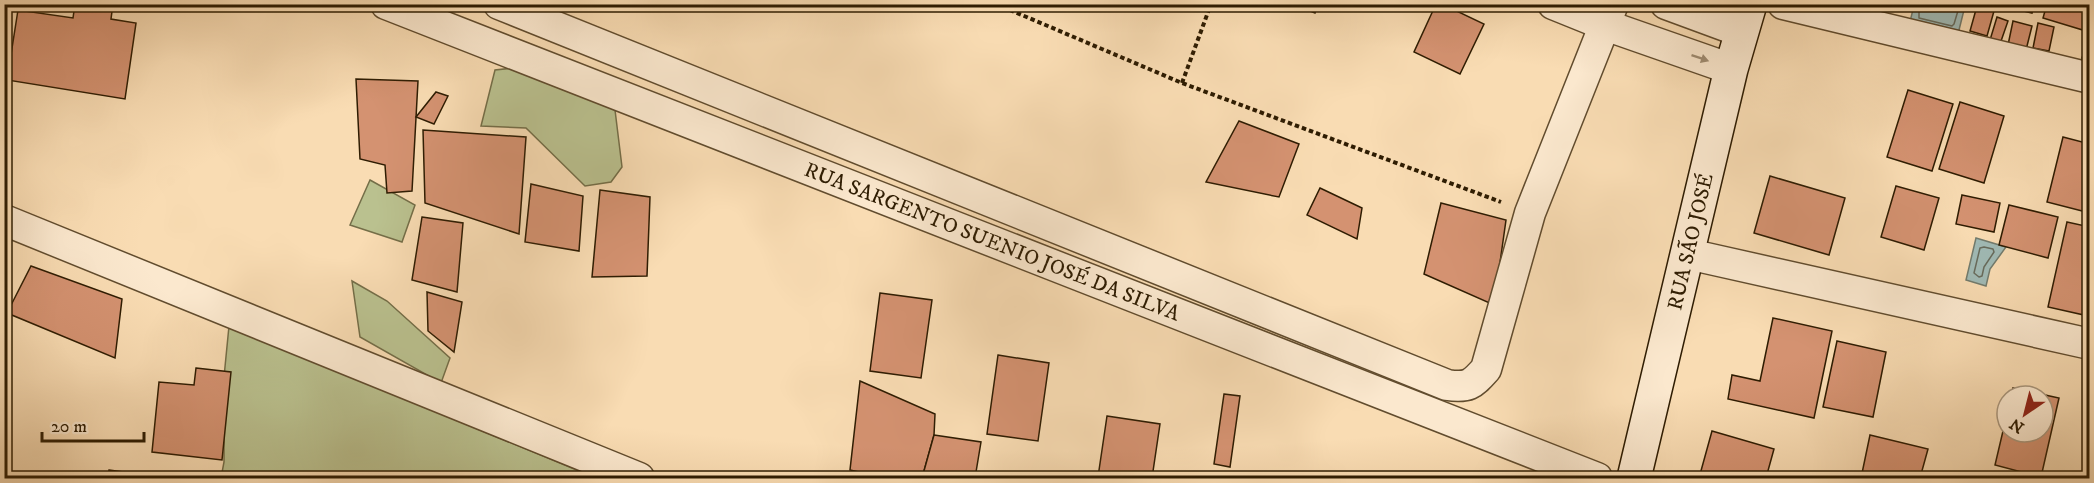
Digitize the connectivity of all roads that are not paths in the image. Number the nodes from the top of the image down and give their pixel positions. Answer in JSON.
{"nodes":[{"id":1,"x":386,"y":4,"type":"edge"},
{"id":2,"x":499,"y":4,"type":"edge"},
{"id":3,"x":1553,"y":4,"type":"edge"},
{"id":4,"x":1666,"y":4,"type":"edge"},
{"id":5,"x":1783,"y":4,"type":"edge"},
{"id":6,"x":1609,"y":15,"type":"edge"},
{"id":7,"x":1746,"y":18,"type":"edge"},
{"id":8,"x":1731,"y":69,"type":"junction"},
{"id":9,"x":2090,"y":78,"type":"edge"},
{"id":10,"x":4,"y":220,"type":"edge"},
{"id":11,"x":1688,"y":254,"type":"junction"},
{"id":12,"x":2090,"y":344,"type":"edge"},
{"id":13,"x":639,"y":478,"type":"edge"},
{"id":14,"x":1597,"y":478,"type":"edge"},
{"id":15,"x":1634,"y":478,"type":"edge"}],
"edges":[{"from":1,"to":14,"type":"street","name":"RUA SARGENTO SUENIO JOSÉ DA SILVA"},
{"from":2,"to":6,"type":"street"},
{"from":3,"to":6,"type":"street"},
{"from":4,"to":7,"type":"street"},
{"from":5,"to":9,"type":"street"},
{"from":6,"to":8,"type":"street","one_way":true},
{"from":7,"to":8,"type":"main road","name":"RUA SÃO JOSÉ"},
{"from":8,"to":11,"type":"main road","name":"RUA SÃO JOSÉ"},
{"from":10,"to":13,"type":"street"},
{"from":11,"to":12,"type":"street"},
{"from":11,"to":15,"type":"main road","name":"RUA SÃO JOSÉ"}]}
